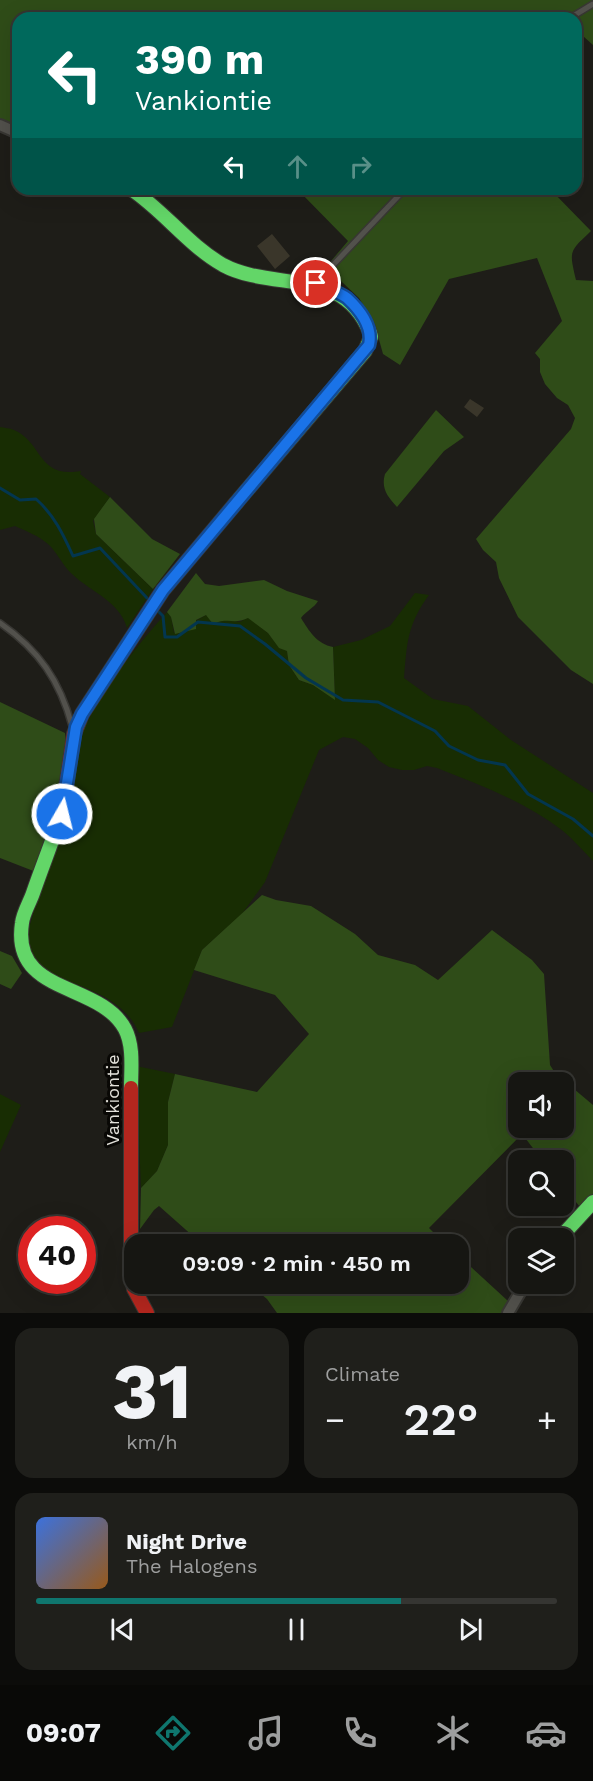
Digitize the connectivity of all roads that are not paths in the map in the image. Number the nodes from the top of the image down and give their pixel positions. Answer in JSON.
{"nodes":[{"id":1,"x":593,"y":4,"type":"edge"},
{"id":2,"x":580,"y":12,"type":"edge"},
{"id":3,"x":141,"y":195,"type":"edge"},
{"id":4,"x":399,"y":195,"type":"edge"},
{"id":5,"x":316,"y":283,"type":"junction"},
{"id":6,"x":0,"y":623,"type":"edge"},
{"id":7,"x":74,"y":734,"type":"junction"},
{"id":8,"x":593,"y":1202,"type":"edge"},
{"id":9,"x":569,"y":1228,"type":"edge"},
{"id":10,"x":519,"y":1294,"type":"edge"},
{"id":11,"x":147,"y":1313,"type":"edge"},
{"id":12,"x":508,"y":1313,"type":"edge"}],
"edges":[{"from":1,"to":2,"type":"lane"},
{"from":3,"to":5,"type":"street","name":"Vankiontie"},
{"from":4,"to":5,"type":"lane"},
{"from":5,"to":7,"type":"street","name":"Vankiontie"},
{"from":6,"to":7,"type":"lane"},
{"from":7,"to":11,"type":"street","name":"Vankiontie"},
{"from":8,"to":9,"type":"street"},
{"from":10,"to":12,"type":"street"}]}
